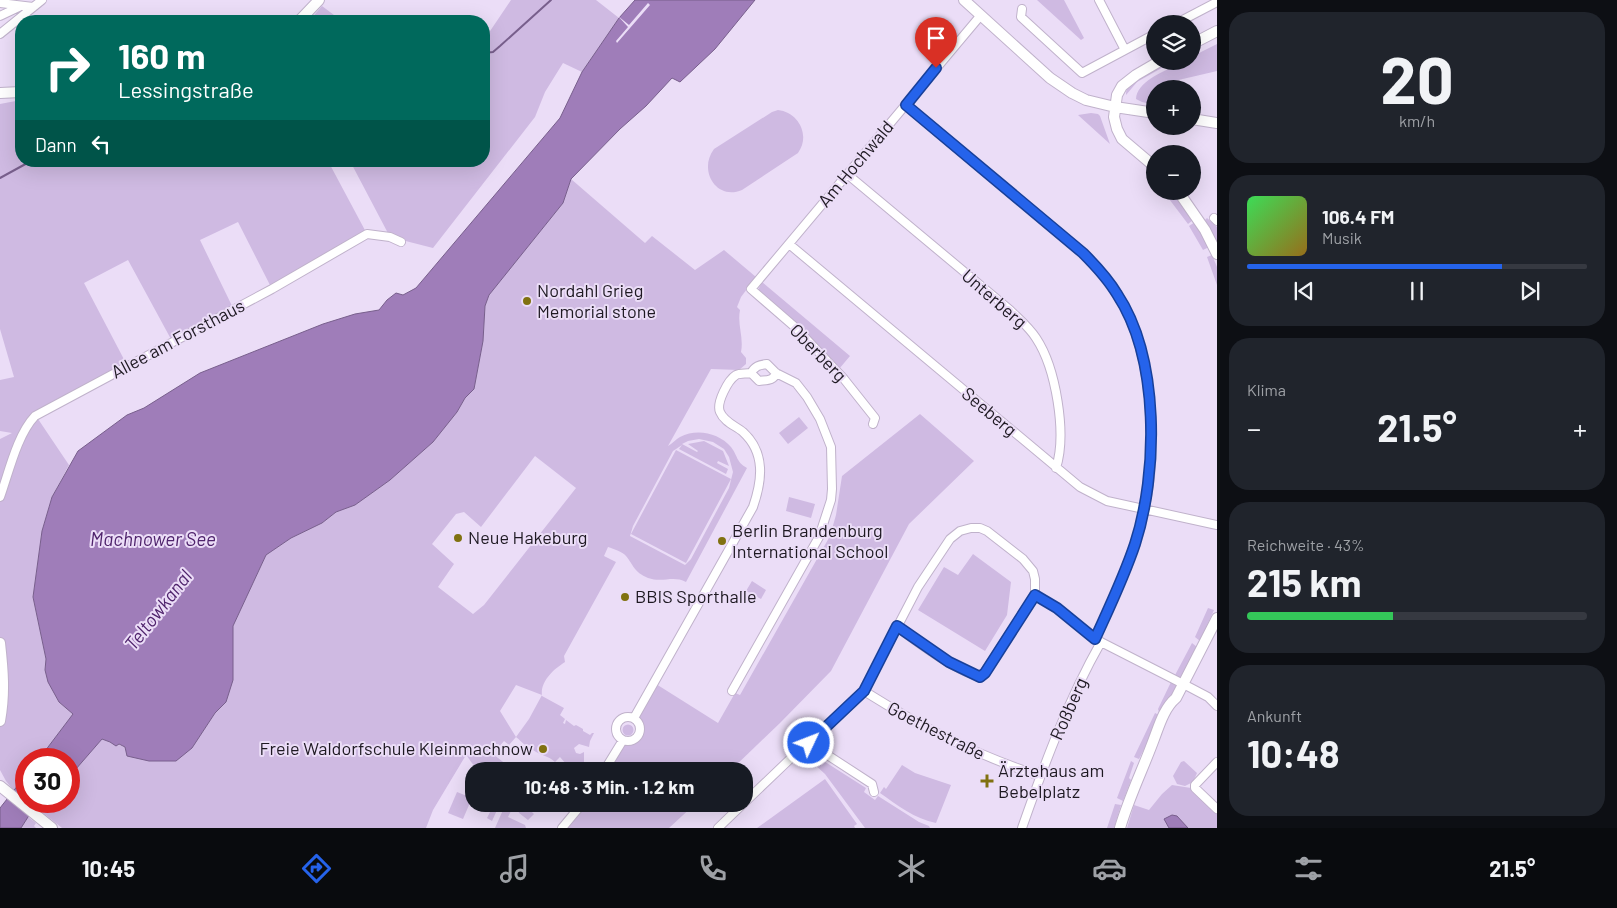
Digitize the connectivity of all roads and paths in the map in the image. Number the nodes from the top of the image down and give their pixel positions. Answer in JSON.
{"nodes":[{"id":1,"x":42,"y":0,"type":"edge"},
{"id":2,"x":319,"y":0,"type":"edge"},
{"id":3,"x":964,"y":0,"type":"edge"},
{"id":4,"x":1099,"y":0,"type":"edge"},
{"id":5,"x":1217,"y":2,"type":"edge"},
{"id":6,"x":0,"y":3,"type":"edge"},
{"id":7,"x":21,"y":6,"type":"junction"},
{"id":8,"x":33,"y":7,"type":"junction"},
{"id":9,"x":1022,"y":9,"type":"dead end"},
{"id":10,"x":23,"y":15,"type":"edge"},
{"id":11,"x":305,"y":15,"type":"edge"},
{"id":12,"x":981,"y":15,"type":"junction"},
{"id":13,"x":1192,"y":15,"type":"edge"},
{"id":14,"x":0,"y":16,"type":"edge"},
{"id":15,"x":15,"y":22,"type":"edge"},
{"id":16,"x":1217,"y":31,"type":"edge"},
{"id":17,"x":0,"y":34,"type":"edge"},
{"id":18,"x":1146,"y":39,"type":"edge"},
{"id":19,"x":1201,"y":39,"type":"edge"},
{"id":20,"x":1125,"y":50,"type":"junction"},
{"id":21,"x":1146,"y":69,"type":"edge"},
{"id":22,"x":15,"y":93,"type":"edge"},
{"id":23,"x":0,"y":94,"type":"edge"},
{"id":24,"x":906,"y":105,"type":"junction"},
{"id":25,"x":1115,"y":107,"type":"junction"},
{"id":26,"x":1146,"y":112,"type":"edge"},
{"id":27,"x":1201,"y":120,"type":"edge"},
{"id":28,"x":1217,"y":123,"type":"edge"},
{"id":29,"x":1146,"y":160,"type":"edge"},
{"id":30,"x":847,"y":174,"type":"junction"},
{"id":31,"x":1184,"y":200,"type":"edge"},
{"id":32,"x":401,"y":242,"type":"dead end"},
{"id":33,"x":789,"y":244,"type":"junction"},
{"id":34,"x":1217,"y":254,"type":"edge"},
{"id":35,"x":751,"y":289,"type":"joint"},
{"id":36,"x":751,"y":373,"type":"junction"},
{"id":37,"x":776,"y":373,"type":"junction"},
{"id":38,"x":873,"y":424,"type":"dead end"},
{"id":39,"x":1056,"y":468,"type":"junction"},
{"id":40,"x":0,"y":497,"type":"edge"},
{"id":41,"x":1144,"y":509,"type":"junction"},
{"id":42,"x":1217,"y":525,"type":"edge"},
{"id":43,"x":1035,"y":595,"type":"junction"},
{"id":44,"x":1217,"y":618,"type":"edge"},
{"id":45,"x":897,"y":626,"type":"junction"},
{"id":46,"x":1098,"y":640,"type":"junction"},
{"id":47,"x":0,"y":643,"type":"edge"},
{"id":48,"x":1183,"y":684,"type":"junction"},
{"id":49,"x":732,"y":691,"type":"dead end"},
{"id":50,"x":864,"y":691,"type":"junction"},
{"id":51,"x":1217,"y":706,"type":"edge"},
{"id":52,"x":634,"y":718,"type":"junction"},
{"id":53,"x":0,"y":721,"type":"edge"},
{"id":54,"x":623,"y":740,"type":"junction"},
{"id":55,"x":789,"y":760,"type":"dead end"},
{"id":56,"x":610,"y":762,"type":"edge"},
{"id":57,"x":1217,"y":762,"type":"edge"},
{"id":58,"x":1040,"y":776,"type":"junction"},
{"id":59,"x":3,"y":788,"type":"edge"},
{"id":60,"x":874,"y":792,"type":"dead end"},
{"id":61,"x":753,"y":795,"type":"edge"},
{"id":62,"x":1217,"y":809,"type":"edge"},
{"id":63,"x":575,"y":812,"type":"edge"},
{"id":64,"x":735,"y":812,"type":"edge"},
{"id":65,"x":52,"y":828,"type":"edge"},
{"id":66,"x":562,"y":828,"type":"edge"},
{"id":67,"x":718,"y":828,"type":"edge"},
{"id":68,"x":1022,"y":828,"type":"edge"},
{"id":69,"x":1120,"y":828,"type":"edge"}],
"edges":[{"from":1,"to":8,"type":"street"},
{"from":2,"to":11,"type":"street"},
{"from":3,"to":12,"type":"street"},
{"from":4,"to":20,"type":"street"},
{"from":5,"to":13,"type":"street"},
{"from":6,"to":7,"type":"street"},
{"from":7,"to":8,"type":"street"},
{"from":7,"to":14,"type":"street"},
{"from":8,"to":10,"type":"street"},
{"from":9,"to":20,"type":"street"},
{"from":12,"to":24,"type":"street","name":"Am Hochwald"},
{"from":12,"to":25,"type":"street"},
{"from":15,"to":17,"type":"street"},
{"from":16,"to":19,"type":"street"},
{"from":18,"to":20,"type":"street"},
{"from":21,"to":25,"type":"street"},
{"from":22,"to":23,"type":"street"},
{"from":24,"to":30,"type":"street","name":"Am Hochwald"},
{"from":24,"to":41,"type":"street","name":"Roßberg"},
{"from":25,"to":26,"type":"street"},
{"from":25,"to":29,"type":"street"},
{"from":27,"to":28,"type":"street"},
{"from":30,"to":33,"type":"street","name":"Am Hochwald"},
{"from":30,"to":39,"type":"street","name":"Unterberg"},
{"from":31,"to":34,"type":"street"},
{"from":32,"to":40,"type":"street","name":"Allee am Forsthaus"},
{"from":33,"to":35,"type":"street","name":"Am Hochwald"},
{"from":33,"to":39,"type":"street","name":"Seeberg"},
{"from":35,"to":38,"type":"street","name":"Oberberg"},
{"from":36,"to":37,"type":"street"},
{"from":36,"to":37,"type":"street"},
{"from":36,"to":52,"type":"street"},
{"from":37,"to":49,"type":"street"},
{"from":39,"to":41,"type":"street","name":"Seeberg"},
{"from":41,"to":42,"type":"street","name":"Seeberg"},
{"from":41,"to":46,"type":"street","name":"Roßberg"},
{"from":43,"to":45,"type":"street"},
{"from":43,"to":45,"type":"street"},
{"from":43,"to":46,"type":"street"},
{"from":44,"to":48,"type":"street"},
{"from":45,"to":50,"type":"street"},
{"from":46,"to":48,"type":"street"},
{"from":46,"to":58,"type":"street","name":"Roßberg"},
{"from":47,"to":53,"type":"street"},
{"from":48,"to":51,"type":"street"},
{"from":48,"to":69,"type":"street"},
{"from":50,"to":58,"type":"street","name":"Goethestraße"},
{"from":50,"to":60,"type":"street"},
{"from":52,"to":54,"type":"street"},
{"from":52,"to":54,"type":"street"},
{"from":54,"to":56,"type":"street"},
{"from":55,"to":61,"type":"street"},
{"from":57,"to":62,"type":"street"},
{"from":58,"to":68,"type":"street","name":"Roßberg"},
{"from":59,"to":65,"type":"street"},
{"from":63,"to":66,"type":"street"},
{"from":64,"to":67,"type":"street"}]}
